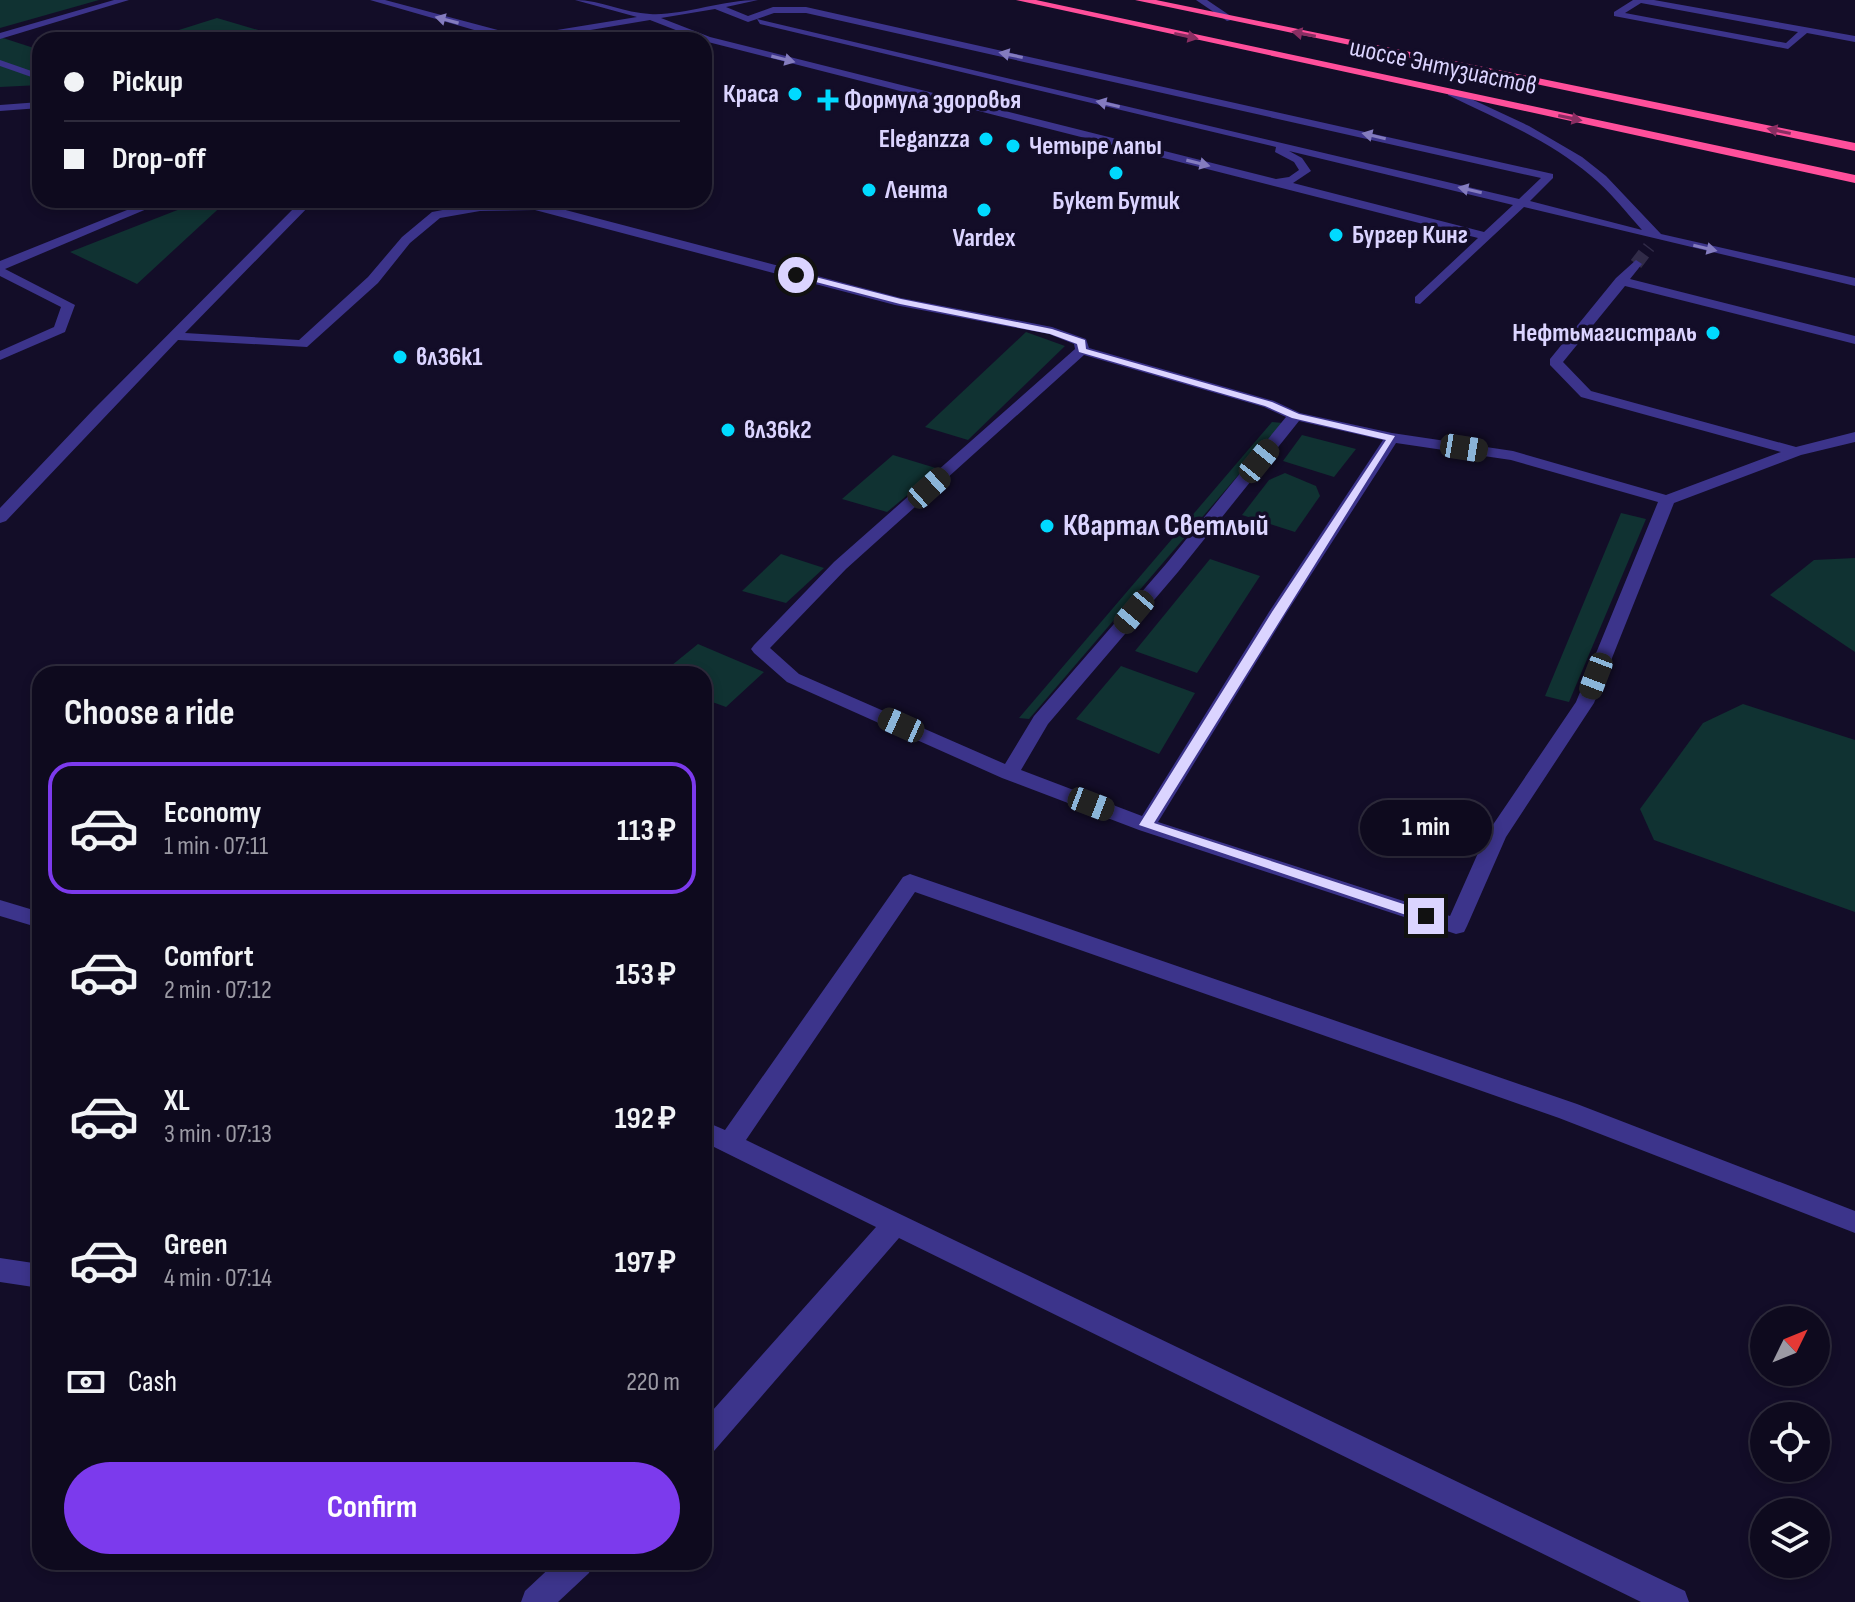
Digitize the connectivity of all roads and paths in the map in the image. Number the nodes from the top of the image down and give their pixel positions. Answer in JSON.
{"nodes":[{"id":1,"x":124,"y":0,"type":"edge"},
{"id":2,"x":375,"y":0,"type":"edge"},
{"id":3,"x":580,"y":0,"type":"edge"},
{"id":4,"x":753,"y":0,"type":"edge"},
{"id":5,"x":1021,"y":0,"type":"edge"},
{"id":6,"x":1140,"y":0,"type":"edge"},
{"id":7,"x":1201,"y":0,"type":"edge"},
{"id":8,"x":715,"y":6,"type":"junction"},
{"id":9,"x":650,"y":17,"type":"junction"},
{"id":10,"x":1230,"y":19,"type":"junction"},
{"id":11,"x":720,"y":20,"type":"dead end"},
{"id":12,"x":754,"y":20,"type":"junction"},
{"id":13,"x":708,"y":23,"type":"dead end"},
{"id":14,"x":1805,"y":30,"type":"junction"},
{"id":15,"x":488,"y":32,"type":"edge"},
{"id":16,"x":563,"y":32,"type":"edge"},
{"id":17,"x":689,"y":32,"type":"edge"},
{"id":18,"x":698,"y":32,"type":"edge"},
{"id":19,"x":0,"y":36,"type":"edge"},
{"id":20,"x":1855,"y":39,"type":"edge"},
{"id":21,"x":712,"y":40,"type":"edge"},
{"id":22,"x":712,"y":40,"type":"edge"},
{"id":23,"x":0,"y":63,"type":"edge"},
{"id":24,"x":32,"y":74,"type":"edge"},
{"id":25,"x":1452,"y":93,"type":"junction"},
{"id":26,"x":32,"y":106,"type":"edge"},
{"id":27,"x":0,"y":108,"type":"edge"},
{"id":28,"x":1245,"y":137,"type":"junction"},
{"id":29,"x":1855,"y":147,"type":"edge"},
{"id":30,"x":1855,"y":179,"type":"edge"},
{"id":31,"x":1275,"y":183,"type":"junction"},
{"id":32,"x":1522,"y":203,"type":"junction"},
{"id":33,"x":143,"y":208,"type":"edge"},
{"id":34,"x":301,"y":208,"type":"edge"},
{"id":35,"x":474,"y":208,"type":"edge"},
{"id":36,"x":543,"y":208,"type":"edge"},
{"id":37,"x":1487,"y":236,"type":"junction"},
{"id":38,"x":1653,"y":242,"type":"junction"},
{"id":39,"x":1636,"y":264,"type":"tunnel mouth"},
{"id":40,"x":0,"y":269,"type":"edge"},
{"id":41,"x":1621,"y":281,"type":"junction"},
{"id":42,"x":1855,"y":282,"type":"edge"},
{"id":43,"x":1420,"y":300,"type":"dead end"},
{"id":44,"x":175,"y":336,"type":"junction"},
{"id":45,"x":1855,"y":340,"type":"edge"},
{"id":46,"x":1082,"y":350,"type":"junction"},
{"id":47,"x":0,"y":356,"type":"edge"},
{"id":48,"x":1295,"y":416,"type":"junction"},
{"id":49,"x":1855,"y":437,"type":"edge"},
{"id":50,"x":1392,"y":438,"type":"junction"},
{"id":51,"x":1796,"y":452,"type":"junction"},
{"id":52,"x":1667,"y":500,"type":"junction"},
{"id":53,"x":0,"y":518,"type":"edge"},
{"id":54,"x":1009,"y":773,"type":"junction"},
{"id":55,"x":1146,"y":825,"type":"junction"},
{"id":56,"x":0,"y":908,"type":"edge"},
{"id":57,"x":32,"y":918,"type":"edge"},
{"id":58,"x":712,"y":1135,"type":"edge"},
{"id":59,"x":729,"y":1144,"type":"junction"},
{"id":60,"x":1855,"y":1222,"type":"edge"},
{"id":61,"x":895,"y":1224,"type":"junction"},
{"id":62,"x":0,"y":1270,"type":"edge"},
{"id":63,"x":32,"y":1275,"type":"edge"},
{"id":64,"x":712,"y":1432,"type":"edge"},
{"id":65,"x":570,"y":1570,"type":"edge"},
{"id":66,"x":536,"y":1602,"type":"edge"},
{"id":67,"x":1674,"y":1602,"type":"edge"}],
"edges":[{"from":1,"to":19,"type":"street"},
{"from":15,"to":2,"type":"street","one_way":true},
{"from":3,"to":9,"type":"street"},
{"from":4,"to":8,"type":"street"},
{"from":5,"to":25,"type":"highway","name":"шоссе Энтузиастов","one_way":true},
{"from":6,"to":10,"type":"highway","name":"шоссе Энтузиастов"},
{"from":7,"to":10,"type":"street"},
{"from":8,"to":9,"type":"street"},
{"from":8,"to":12,"type":"street"},
{"from":9,"to":16,"type":"street"},
{"from":9,"to":17,"type":"street"},
{"from":29,"to":10,"type":"highway","name":"шоссе Энтузиастов","one_way":true},
{"from":11,"to":12,"type":"street"},
{"from":12,"to":21,"type":"street"},
{"from":28,"to":12,"type":"street","one_way":true},
{"from":32,"to":12,"type":"street","one_way":true},
{"from":13,"to":18,"type":"street"},
{"from":14,"to":14,"type":"street"},
{"from":14,"to":20,"type":"street"},
{"from":22,"to":31,"type":"street","one_way":true},
{"from":23,"to":24,"type":"street"},
{"from":25,"to":30,"type":"highway","name":"шоссе Энтузиастов","one_way":true},
{"from":25,"to":38,"type":"street"},
{"from":26,"to":27,"type":"street"},
{"from":28,"to":31,"type":"street"},
{"from":32,"to":28,"type":"street","one_way":true},
{"from":31,"to":37,"type":"street"},
{"from":32,"to":37,"type":"street"},
{"from":32,"to":38,"type":"street"},
{"from":33,"to":40,"type":"street"},
{"from":34,"to":44,"type":"street"},
{"from":35,"to":44,"type":"street"},
{"from":36,"to":46,"type":"street"},
{"from":37,"to":43,"type":"street"},
{"from":38,"to":42,"type":"street","one_way":true},
{"from":39,"to":41,"type":"street"},
{"from":40,"to":47,"type":"street"},
{"from":41,"to":45,"type":"street"},
{"from":41,"to":51,"type":"street"},
{"from":44,"to":53,"type":"street"},
{"from":46,"to":48,"type":"street"},
{"from":46,"to":54,"type":"street"},
{"from":48,"to":50,"type":"street"},
{"from":48,"to":54,"type":"street"},
{"from":49,"to":51,"type":"street"},
{"from":50,"to":52,"type":"street"},
{"from":50,"to":55,"type":"street"},
{"from":51,"to":52,"type":"street"},
{"from":52,"to":55,"type":"street"},
{"from":54,"to":55,"type":"street"},
{"from":56,"to":57,"type":"street"},
{"from":58,"to":59,"type":"street"},
{"from":59,"to":60,"type":"street"},
{"from":59,"to":61,"type":"street"},
{"from":61,"to":64,"type":"street"},
{"from":61,"to":67,"type":"street"},
{"from":62,"to":63,"type":"street"},
{"from":65,"to":66,"type":"street"}]}
